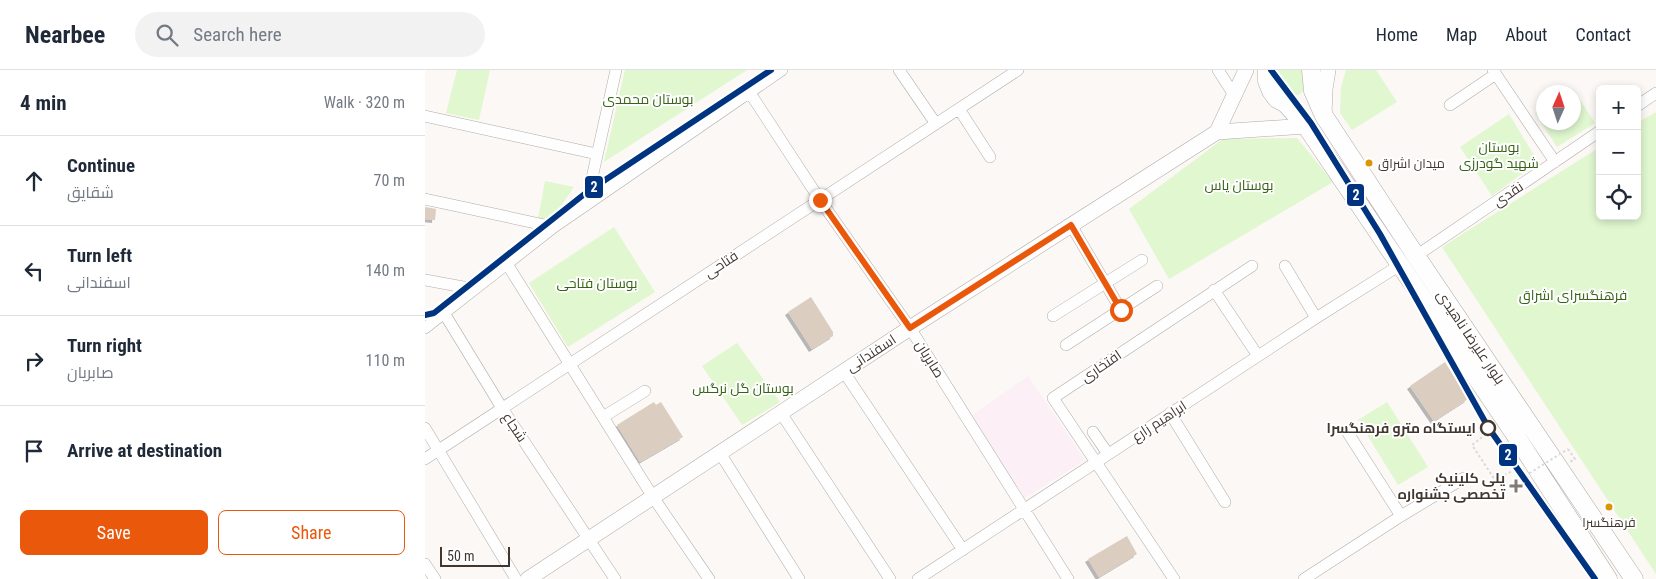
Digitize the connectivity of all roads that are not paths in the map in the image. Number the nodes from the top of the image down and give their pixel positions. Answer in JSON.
{"nodes":[{"id":1,"x":616,"y":70,"type":"edge"},
{"id":2,"x":782,"y":70,"type":"edge"},
{"id":3,"x":899,"y":70,"type":"edge"},
{"id":4,"x":1018,"y":70,"type":"edge"},
{"id":5,"x":1218,"y":70,"type":"edge"},
{"id":6,"x":1246,"y":70,"type":"edge"},
{"id":7,"x":1267,"y":70,"type":"edge"},
{"id":8,"x":1311,"y":70,"type":"edge"},
{"id":9,"x":1328,"y":70,"type":"edge"},
{"id":10,"x":1494,"y":72,"type":"edge"},
{"id":11,"x":1656,"y":93,"type":"edge"},
{"id":12,"x":750,"y":94,"type":"junction"},
{"id":13,"x":1234,"y":95,"type":"junction"},
{"id":14,"x":1641,"y":103,"type":"edge"},
{"id":15,"x":1450,"y":105,"type":"dead end"},
{"id":16,"x":959,"y":109,"type":"junction"},
{"id":17,"x":425,"y":116,"type":"edge"},
{"id":18,"x":1324,"y":116,"type":"junction"},
{"id":19,"x":936,"y":124,"type":"junction"},
{"id":20,"x":1306,"y":126,"type":"junction"},
{"id":21,"x":1217,"y":132,"type":"junction"},
{"id":22,"x":1596,"y":134,"type":"edge"},
{"id":23,"x":597,"y":154,"type":"junction"},
{"id":24,"x":990,"y":157,"type":"dead end"},
{"id":25,"x":1555,"y":162,"type":"junction"},
{"id":26,"x":425,"y":199,"type":"edge"},
{"id":27,"x":820,"y":200,"type":"junction"},
{"id":28,"x":586,"y":205,"type":"junction"},
{"id":29,"x":1394,"y":222,"type":"junction"},
{"id":30,"x":1071,"y":225,"type":"junction"},
{"id":31,"x":554,"y":227,"type":"junction"},
{"id":32,"x":1375,"y":228,"type":"junction"},
{"id":33,"x":1412,"y":250,"type":"junction"},
{"id":34,"x":1396,"y":259,"type":"junction"},
{"id":35,"x":1142,"y":260,"type":"dead end"},
{"id":36,"x":507,"y":264,"type":"junction"},
{"id":37,"x":1252,"y":266,"type":"dead end"},
{"id":38,"x":1285,"y":266,"type":"dead end"},
{"id":39,"x":425,"y":280,"type":"edge"},
{"id":40,"x":1105,"y":283,"type":"junction"},
{"id":41,"x":1157,"y":286,"type":"dead end"},
{"id":42,"x":474,"y":289,"type":"junction"},
{"id":43,"x":1214,"y":290,"type":"junction"},
{"id":44,"x":1121,"y":310,"type":"junction"},
{"id":45,"x":444,"y":313,"type":"junction"},
{"id":46,"x":1053,"y":316,"type":"dead end"},
{"id":47,"x":1316,"y":318,"type":"junction"},
{"id":48,"x":425,"y":328,"type":"edge"},
{"id":49,"x":910,"y":328,"type":"junction"},
{"id":50,"x":1066,"y":345,"type":"dead end"},
{"id":51,"x":1258,"y":356,"type":"junction"},
{"id":52,"x":570,"y":364,"type":"junction"},
{"id":53,"x":844,"y":372,"type":"junction"},
{"id":54,"x":645,"y":391,"type":"dead end"},
{"id":55,"x":502,"y":408,"type":"junction"},
{"id":56,"x":781,"y":412,"type":"junction"},
{"id":57,"x":1170,"y":413,"type":"junction"},
{"id":58,"x":603,"y":417,"type":"junction"},
{"id":59,"x":425,"y":428,"type":"edge"},
{"id":60,"x":1093,"y":432,"type":"dead end"},
{"id":61,"x":1348,"y":433,"type":"dead end"},
{"id":62,"x":438,"y":450,"type":"junction"},
{"id":63,"x":720,"y":453,"type":"junction"},
{"id":64,"x":1108,"y":454,"type":"junction"},
{"id":65,"x":425,"y":459,"type":"edge"},
{"id":66,"x":1097,"y":462,"type":"junction"},
{"id":67,"x":1465,"y":478,"type":"dead end"},
{"id":68,"x":653,"y":497,"type":"junction"},
{"id":69,"x":1225,"y":502,"type":"dead end"},
{"id":70,"x":1024,"y":509,"type":"junction"},
{"id":71,"x":1401,"y":516,"type":"junction"},
{"id":72,"x":590,"y":539,"type":"junction"},
{"id":73,"x":963,"y":550,"type":"junction"},
{"id":74,"x":425,"y":564,"type":"edge"},
{"id":75,"x":1604,"y":577,"type":"edge"},
{"id":76,"x":435,"y":579,"type":"edge"},
{"id":77,"x":515,"y":579,"type":"edge"},
{"id":78,"x":528,"y":579,"type":"edge"},
{"id":79,"x":615,"y":579,"type":"edge"},
{"id":80,"x":709,"y":579,"type":"edge"},
{"id":81,"x":799,"y":579,"type":"edge"},
{"id":82,"x":890,"y":579,"type":"edge"},
{"id":83,"x":918,"y":579,"type":"edge"},
{"id":84,"x":1069,"y":579,"type":"edge"},
{"id":85,"x":1174,"y":579,"type":"edge"},
{"id":86,"x":1304,"y":579,"type":"edge"},
{"id":87,"x":1634,"y":579,"type":"edge"}],
"edges":[{"from":1,"to":23,"type":"street"},
{"from":2,"to":12,"type":"street"},
{"from":3,"to":19,"type":"street"},
{"from":4,"to":16,"type":"street","name":"فتاحی"},
{"from":5,"to":13,"type":"street"},
{"from":6,"to":13,"type":"main road"},
{"from":7,"to":20,"type":"main road","name":"بلوار علیرضا ناهیدی"},
{"from":8,"to":18,"type":"main road","name":"بلوار علیرضا ناهیدی"},
{"from":9,"to":18,"type":"main road"},
{"from":10,"to":15,"type":"street"},
{"from":10,"to":25,"type":"street"},
{"from":11,"to":14,"type":"street"},
{"from":12,"to":27,"type":"street","name":"صابریان"},
{"from":12,"to":28,"type":"street"},
{"from":13,"to":21,"type":"main road"},
{"from":16,"to":19,"type":"street","name":"فتاحی"},
{"from":16,"to":24,"type":"street"},
{"from":17,"to":23,"type":"street"},
{"from":18,"to":29,"type":"main road","name":"بلوار علیرضا ناهیدی"},
{"from":19,"to":27,"type":"street","name":"فتاحی"},
{"from":20,"to":21,"type":"main road"},
{"from":20,"to":32,"type":"main road","name":"بلوار علیرضا ناهیدی"},
{"from":21,"to":30,"type":"main road","name":"اسفندانی"},
{"from":22,"to":25,"type":"street","name":"نقدی"},
{"from":23,"to":28,"type":"street"},
{"from":25,"to":33,"type":"street","name":"نقدی"},
{"from":26,"to":31,"type":"street"},
{"from":27,"to":49,"type":"street","name":"صابریان"},
{"from":27,"to":52,"type":"street","name":"فتاحی"},
{"from":28,"to":31,"type":"street"},
{"from":29,"to":32,"type":"main road"},
{"from":29,"to":33,"type":"main road","name":"بلوار علیرضا ناهیدی"},
{"from":30,"to":40,"type":"street"},
{"from":30,"to":49,"type":"main road","name":"اسفندانی"},
{"from":31,"to":36,"type":"street"},
{"from":32,"to":34,"type":"main road","name":"بلوار علیرضا ناهیدی"},
{"from":33,"to":34,"type":"main road"},
{"from":33,"to":87,"type":"main road","name":"بلوار علیرضا ناهیدی"},
{"from":34,"to":47,"type":"street","name":"ابراهیم زارع"},
{"from":34,"to":75,"type":"main road","name":"بلوار علیرضا ناهیدی"},
{"from":35,"to":40,"type":"street"},
{"from":36,"to":42,"type":"street"},
{"from":36,"to":52,"type":"street"},
{"from":37,"to":43,"type":"street","name":"افتخاری"},
{"from":38,"to":47,"type":"street"},
{"from":39,"to":42,"type":"street"},
{"from":40,"to":44,"type":"street"},
{"from":40,"to":46,"type":"street"},
{"from":41,"to":44,"type":"street"},
{"from":42,"to":45,"type":"street"},
{"from":43,"to":51,"type":"street"},
{"from":43,"to":66,"type":"street","name":"افتخاری"},
{"from":44,"to":50,"type":"street"},
{"from":45,"to":48,"type":"street"},
{"from":45,"to":55,"type":"street","name":"شجاع"},
{"from":47,"to":51,"type":"street","name":"ابراهیم زارع"},
{"from":49,"to":53,"type":"main road","name":"اسفندانی"},
{"from":49,"to":70,"type":"street","name":"صابریان"},
{"from":51,"to":57,"type":"street","name":"ابراهیم زارع"},
{"from":52,"to":55,"type":"street","name":"فتاحی"},
{"from":52,"to":58,"type":"street"},
{"from":53,"to":56,"type":"main road","name":"اسفندانی"},
{"from":53,"to":73,"type":"street"},
{"from":54,"to":58,"type":"street"},
{"from":55,"to":62,"type":"street","name":"فتاحی"},
{"from":55,"to":72,"type":"street","name":"شجاع"},
{"from":56,"to":63,"type":"main road","name":"اسفندانی"},
{"from":56,"to":82,"type":"street"},
{"from":57,"to":64,"type":"street","name":"ابراهیم زارع"},
{"from":57,"to":69,"type":"street"},
{"from":58,"to":68,"type":"street"},
{"from":59,"to":62,"type":"street"},
{"from":60,"to":64,"type":"street"},
{"from":61,"to":71,"type":"street"},
{"from":62,"to":65,"type":"street","name":"فتاحی"},
{"from":62,"to":77,"type":"street"},
{"from":63,"to":68,"type":"main road","name":"اسفندانی"},
{"from":63,"to":81,"type":"street"},
{"from":64,"to":66,"type":"street","name":"ابراهیم زارع"},
{"from":66,"to":70,"type":"street","name":"ابراهیم زارع"},
{"from":66,"to":85,"type":"street"},
{"from":67,"to":71,"type":"street"},
{"from":68,"to":72,"type":"main road","name":"اسفندانی"},
{"from":68,"to":80,"type":"street"},
{"from":70,"to":73,"type":"street","name":"ابراهیم زارع"},
{"from":70,"to":84,"type":"street","name":"صابریان"},
{"from":71,"to":86,"type":"street"},
{"from":72,"to":78,"type":"main road","name":"اسفندانی"},
{"from":72,"to":79,"type":"street","name":"شجاع"},
{"from":73,"to":83,"type":"street","name":"ابراهیم زارع"},
{"from":74,"to":76,"type":"street"}]}
